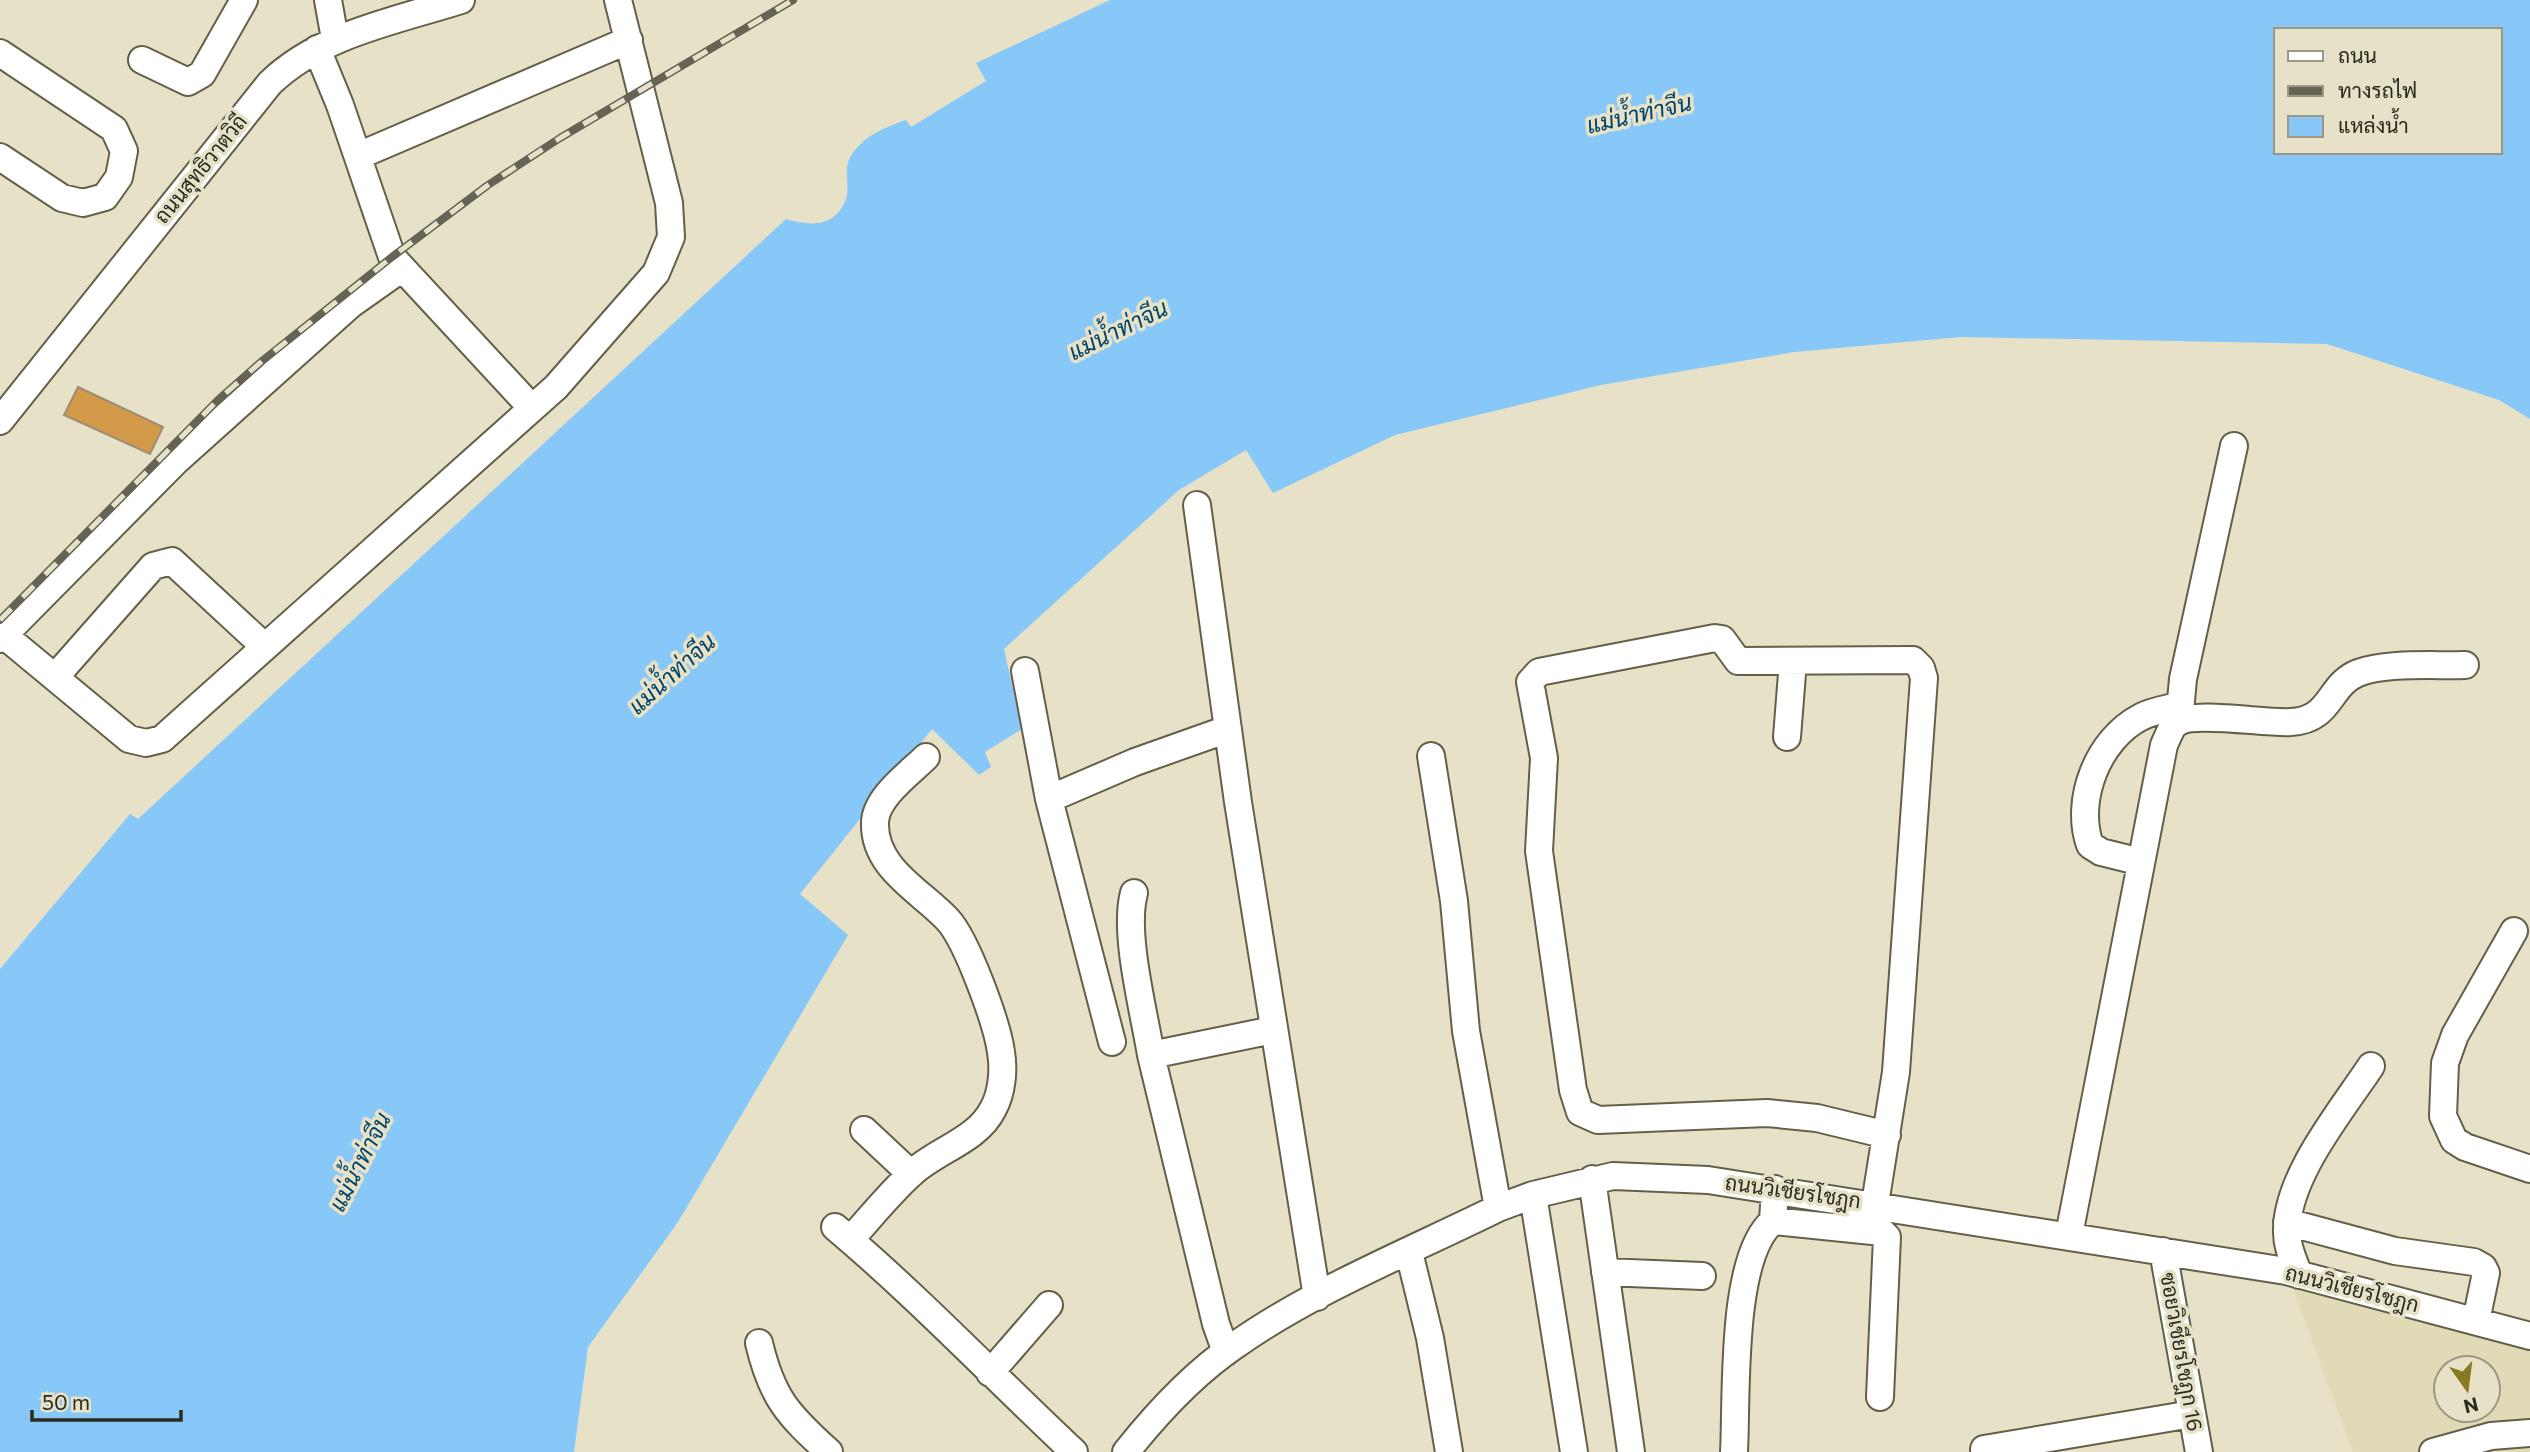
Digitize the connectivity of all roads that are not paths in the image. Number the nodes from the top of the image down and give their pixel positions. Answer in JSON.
{"nodes":[{"id":1,"x":244,"y":0,"type":"edge"},
{"id":2,"x":328,"y":0,"type":"edge"},
{"id":3,"x":461,"y":0,"type":"edge"},
{"id":4,"x":618,"y":0,"type":"edge"},
{"id":5,"x":629,"y":40,"type":"junction"},
{"id":6,"x":326,"y":44,"type":"junction"},
{"id":7,"x":0,"y":53,"type":"edge"},
{"id":8,"x":142,"y":60,"type":"dead end"},
{"id":9,"x":358,"y":156,"type":"junction"},
{"id":10,"x":0,"y":157,"type":"edge"},
{"id":11,"x":396,"y":263,"type":"junction"},
{"id":12,"x":531,"y":407,"type":"junction"},
{"id":13,"x":0,"y":421,"type":"edge"},
{"id":14,"x":2234,"y":446,"type":"dead end"},
{"id":15,"x":1197,"y":505,"type":"dead end"},
{"id":16,"x":1,"y":635,"type":"edge"},
{"id":17,"x":265,"y":647,"type":"junction"},
{"id":18,"x":1793,"y":661,"type":"junction"},
{"id":19,"x":2465,"y":665,"type":"dead end"},
{"id":20,"x":1025,"y":671,"type":"dead end"},
{"id":21,"x":55,"y":676,"type":"junction"},
{"id":22,"x":2178,"y":714,"type":"junction"},
{"id":23,"x":1228,"y":729,"type":"junction"},
{"id":24,"x":1787,"y":737,"type":"dead end"},
{"id":25,"x":1431,"y":756,"type":"dead end"},
{"id":26,"x":926,"y":757,"type":"dead end"},
{"id":27,"x":1049,"y":799,"type":"junction"},
{"id":28,"x":2141,"y":862,"type":"junction"},
{"id":29,"x":1134,"y":892,"type":"dead end"},
{"id":30,"x":2514,"y":931,"type":"dead end"},
{"id":31,"x":1273,"y":1030,"type":"junction"},
{"id":32,"x":1112,"y":1042,"type":"dead end"},
{"id":33,"x":1151,"y":1055,"type":"junction"},
{"id":34,"x":2371,"y":1066,"type":"dead end"},
{"id":35,"x":864,"y":1130,"type":"dead end"},
{"id":36,"x":1887,"y":1135,"type":"junction"},
{"id":37,"x":2530,"y":1170,"type":"edge"},
{"id":38,"x":911,"y":1174,"type":"junction"},
{"id":39,"x":1592,"y":1179,"type":"junction"},
{"id":40,"x":1775,"y":1189,"type":"junction"},
{"id":41,"x":1533,"y":1195,"type":"junction"},
{"id":42,"x":1875,"y":1204,"type":"junction"},
{"id":43,"x":1498,"y":1208,"type":"junction"},
{"id":44,"x":1773,"y":1221,"type":"junction"},
{"id":45,"x":2287,"y":1222,"type":"junction"},
{"id":46,"x":2069,"y":1235,"type":"junction"},
{"id":47,"x":2163,"y":1251,"type":"junction"},
{"id":48,"x":1409,"y":1252,"type":"junction"},
{"id":49,"x":1605,"y":1272,"type":"junction"},
{"id":50,"x":2293,"y":1273,"type":"junction"},
{"id":51,"x":1702,"y":1276,"type":"dead end"},
{"id":52,"x":1317,"y":1297,"type":"junction"},
{"id":53,"x":2480,"y":1304,"type":"junction"},
{"id":54,"x":1049,"y":1305,"type":"dead end"},
{"id":55,"x":2530,"y":1336,"type":"edge"},
{"id":56,"x":759,"y":1343,"type":"dead end"},
{"id":57,"x":1226,"y":1352,"type":"junction"},
{"id":58,"x":990,"y":1373,"type":"junction"},
{"id":59,"x":1880,"y":1397,"type":"dead end"},
{"id":60,"x":2192,"y":1414,"type":"junction"},
{"id":61,"x":1147,"y":1427,"type":"junction"},
{"id":62,"x":2530,"y":1433,"type":"edge"},
{"id":63,"x":1984,"y":1449,"type":"dead end"},
{"id":64,"x":829,"y":1452,"type":"edge"},
{"id":65,"x":1074,"y":1452,"type":"edge"},
{"id":66,"x":1126,"y":1452,"type":"edge"},
{"id":67,"x":1154,"y":1452,"type":"edge"},
{"id":68,"x":1449,"y":1452,"type":"edge"},
{"id":69,"x":1574,"y":1452,"type":"edge"},
{"id":70,"x":1631,"y":1452,"type":"edge"},
{"id":71,"x":1734,"y":1452,"type":"edge"},
{"id":72,"x":2199,"y":1452,"type":"edge"},
{"id":73,"x":2433,"y":1452,"type":"edge"}],
"edges":[{"from":1,"to":8,"type":"street"},
{"from":2,"to":6,"type":"street"},
{"from":3,"to":6,"type":"street","name":"ถนนสุทธิวาตวิถี"},
{"from":4,"to":5,"type":"street"},
{"from":5,"to":9,"type":"street"},
{"from":5,"to":12,"type":"street"},
{"from":6,"to":9,"type":"street"},
{"from":6,"to":13,"type":"street","name":"ถนนสุทธิวาตวิถี"},
{"from":7,"to":10,"type":"street"},
{"from":9,"to":11,"type":"street"},
{"from":11,"to":12,"type":"street"},
{"from":11,"to":16,"type":"street"},
{"from":12,"to":17,"type":"street"},
{"from":14,"to":22,"type":"street"},
{"from":15,"to":23,"type":"street"},
{"from":16,"to":21,"type":"street"},
{"from":17,"to":21,"type":"street"},
{"from":17,"to":21,"type":"street"},
{"from":18,"to":24,"type":"street"},
{"from":18,"to":36,"type":"street"},
{"from":18,"to":36,"type":"street"},
{"from":19,"to":22,"type":"street"},
{"from":20,"to":27,"type":"street"},
{"from":22,"to":28,"type":"street"},
{"from":22,"to":28,"type":"street"},
{"from":23,"to":27,"type":"street"},
{"from":23,"to":31,"type":"street"},
{"from":25,"to":43,"type":"street"},
{"from":26,"to":38,"type":"street"},
{"from":27,"to":32,"type":"street"},
{"from":28,"to":46,"type":"street"},
{"from":29,"to":33,"type":"street"},
{"from":30,"to":37,"type":"street"},
{"from":31,"to":33,"type":"street"},
{"from":31,"to":52,"type":"street"},
{"from":33,"to":57,"type":"street"},
{"from":34,"to":45,"type":"street"},
{"from":35,"to":38,"type":"street"},
{"from":36,"to":42,"type":"street"},
{"from":38,"to":58,"type":"street"},
{"from":39,"to":40,"type":"street","name":"ถนนวิเชียรโชฎก"},
{"from":39,"to":41,"type":"street","name":"ถนนวิเชียรโชฎก"},
{"from":39,"to":49,"type":"street"},
{"from":40,"to":42,"type":"street","name":"ถนนวิเชียรโชฎก"},
{"from":40,"to":44,"type":"street"},
{"from":41,"to":43,"type":"street","name":"ถนนวิเชียรโชฎก"},
{"from":41,"to":69,"type":"street"},
{"from":42,"to":46,"type":"street","name":"ถนนวิเชียรโชฎก"},
{"from":43,"to":48,"type":"street","name":"ถนนวิเชียรโชฎก"},
{"from":44,"to":59,"type":"street"},
{"from":44,"to":71,"type":"street"},
{"from":45,"to":50,"type":"street"},
{"from":45,"to":53,"type":"street"},
{"from":46,"to":47,"type":"street","name":"ถนนวิเชียรโชฎก"},
{"from":47,"to":50,"type":"street","name":"ถนนวิเชียรโชฎก"},
{"from":47,"to":60,"type":"street","name":"ซอยวิเชียรโชฎก 16"},
{"from":48,"to":52,"type":"street","name":"ถนนวิเชียรโชฎก"},
{"from":48,"to":68,"type":"street"},
{"from":49,"to":51,"type":"street"},
{"from":49,"to":70,"type":"street"},
{"from":50,"to":53,"type":"street","name":"ถนนวิเชียรโชฎก"},
{"from":52,"to":57,"type":"street","name":"ถนนวิเชียรโชฎก"},
{"from":53,"to":55,"type":"street","name":"ถนนวิเชียรโชฎก"},
{"from":54,"to":58,"type":"street"},
{"from":56,"to":64,"type":"street"},
{"from":57,"to":61,"type":"street","name":"ถนนวิเชียรโชฎก"},
{"from":58,"to":65,"type":"street"},
{"from":60,"to":63,"type":"street"},
{"from":60,"to":72,"type":"street","name":"ซอยวิเชียรโชฎก 16"},
{"from":61,"to":66,"type":"street","name":"ถนนวิเชียรโชฎก"},
{"from":61,"to":67,"type":"street"},
{"from":62,"to":73,"type":"street"}]}
